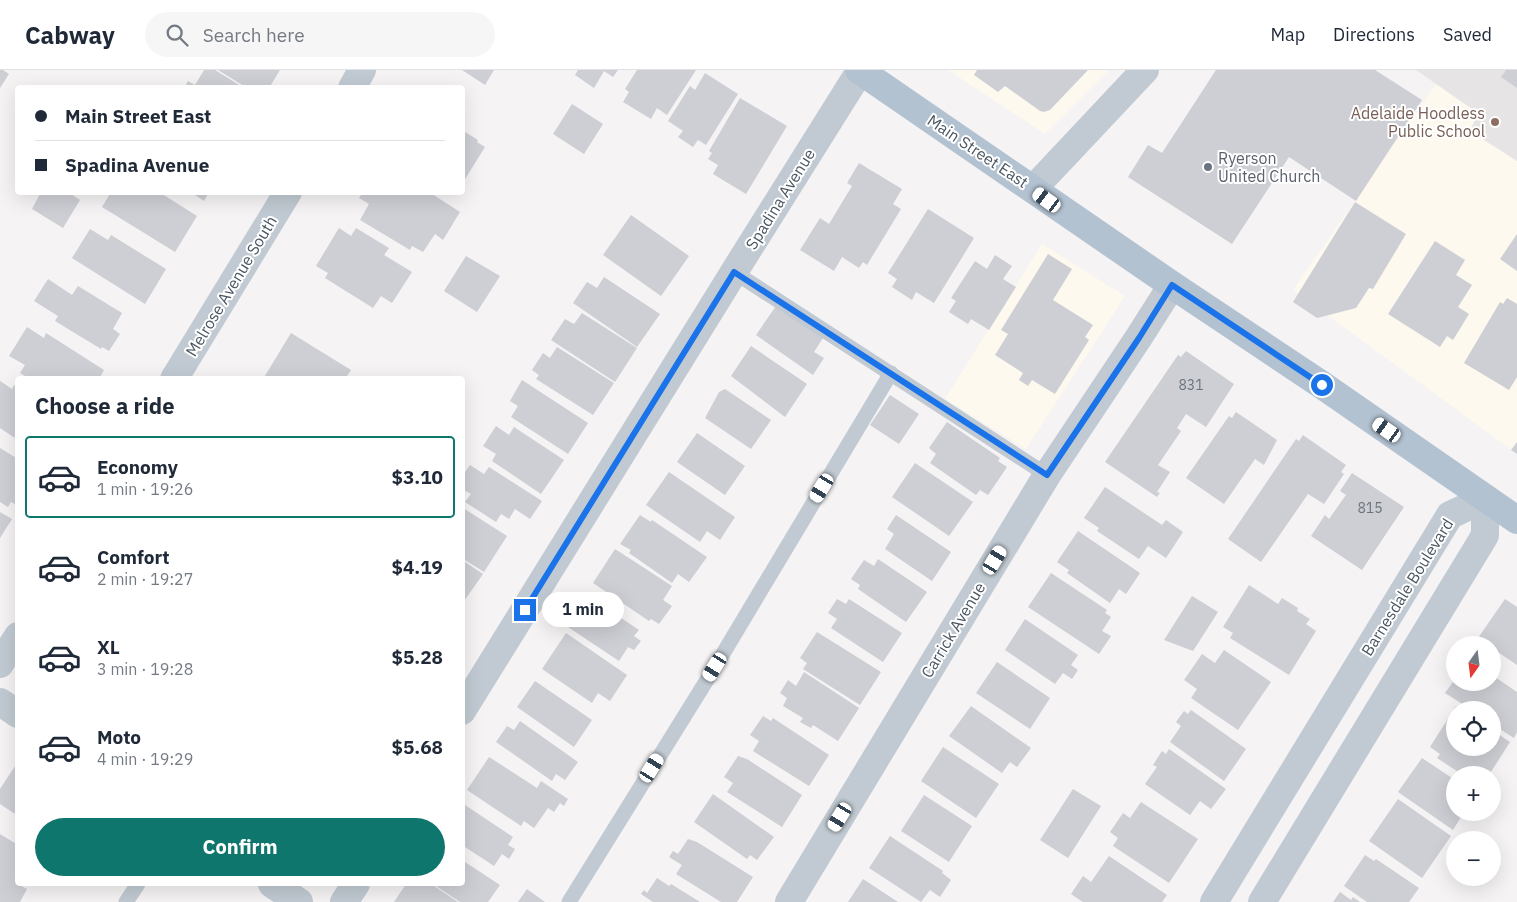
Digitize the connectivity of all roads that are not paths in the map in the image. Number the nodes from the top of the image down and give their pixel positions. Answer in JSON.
{"nodes":[{"id":1,"x":362,"y":70,"type":"edge"},
{"id":2,"x":860,"y":70,"type":"edge"},
{"id":3,"x":1145,"y":70,"type":"edge"},
{"id":4,"x":354,"y":85,"type":"edge"},
{"id":5,"x":1033,"y":189,"type":"junction"},
{"id":6,"x":286,"y":195,"type":"edge"},
{"id":7,"x":734,"y":272,"type":"junction"},
{"id":8,"x":1172,"y":285,"type":"junction"},
{"id":9,"x":891,"y":373,"type":"junction"},
{"id":10,"x":176,"y":376,"type":"edge"},
{"id":11,"x":1047,"y":475,"type":"junction"},
{"id":12,"x":1485,"y":499,"type":"junction"},
{"id":13,"x":1517,"y":520,"type":"edge"},
{"id":14,"x":15,"y":641,"type":"edge"},
{"id":15,"x":0,"y":664,"type":"edge"},
{"id":16,"x":1351,"y":678,"type":"junction"},
{"id":17,"x":1386,"y":697,"type":"junction"},
{"id":18,"x":0,"y":702,"type":"edge"},
{"id":19,"x":465,"y":706,"type":"edge"},
{"id":20,"x":15,"y":712,"type":"edge"},
{"id":21,"x":1260,"y":827,"type":"junction"},
{"id":22,"x":1296,"y":847,"type":"junction"},
{"id":23,"x":1233,"y":871,"type":"junction"},
{"id":24,"x":137,"y":886,"type":"edge"},
{"id":25,"x":275,"y":886,"type":"edge"},
{"id":26,"x":355,"y":886,"type":"edge"},
{"id":27,"x":1266,"y":896,"type":"edge"},
{"id":28,"x":126,"y":902,"type":"edge"},
{"id":29,"x":299,"y":902,"type":"edge"},
{"id":30,"x":344,"y":902,"type":"edge"},
{"id":31,"x":569,"y":902,"type":"edge"},
{"id":32,"x":789,"y":902,"type":"edge"},
{"id":33,"x":1214,"y":902,"type":"edge"}],
"edges":[{"from":1,"to":4,"type":"street"},
{"from":2,"to":5,"type":"main road","name":"Main Street East"},
{"from":2,"to":7,"type":"street","name":"Spadina Avenue"},
{"from":3,"to":5,"type":"street"},
{"from":5,"to":8,"type":"main road","name":"Main Street East"},
{"from":6,"to":10,"type":"street","name":"Melrose Avenue South"},
{"from":7,"to":9,"type":"lane"},
{"from":7,"to":19,"type":"street","name":"Spadina Avenue"},
{"from":8,"to":11,"type":"street","name":"Carrick Avenue"},
{"from":8,"to":12,"type":"main road","name":"Main Street East"},
{"from":9,"to":11,"type":"lane"},
{"from":9,"to":31,"type":"lane"},
{"from":11,"to":32,"type":"street","name":"Carrick Avenue"},
{"from":12,"to":13,"type":"main road","name":"Main Street East"},
{"from":12,"to":16,"type":"street","name":"Barnesdale Boulevard"},
{"from":12,"to":17,"type":"street"},
{"from":14,"to":15,"type":"street"},
{"from":16,"to":17,"type":"street"},
{"from":16,"to":21,"type":"street","name":"Barnesdale Boulevard"},
{"from":17,"to":22,"type":"street"},
{"from":18,"to":20,"type":"street"},
{"from":21,"to":22,"type":"street"},
{"from":21,"to":23,"type":"street","name":"Barnesdale Boulevard"},
{"from":22,"to":27,"type":"street"},
{"from":23,"to":27,"type":"street"},
{"from":23,"to":33,"type":"street","name":"Barnesdale Boulevard"},
{"from":24,"to":28,"type":"lane"},
{"from":25,"to":29,"type":"street"},
{"from":26,"to":30,"type":"street"}]}
